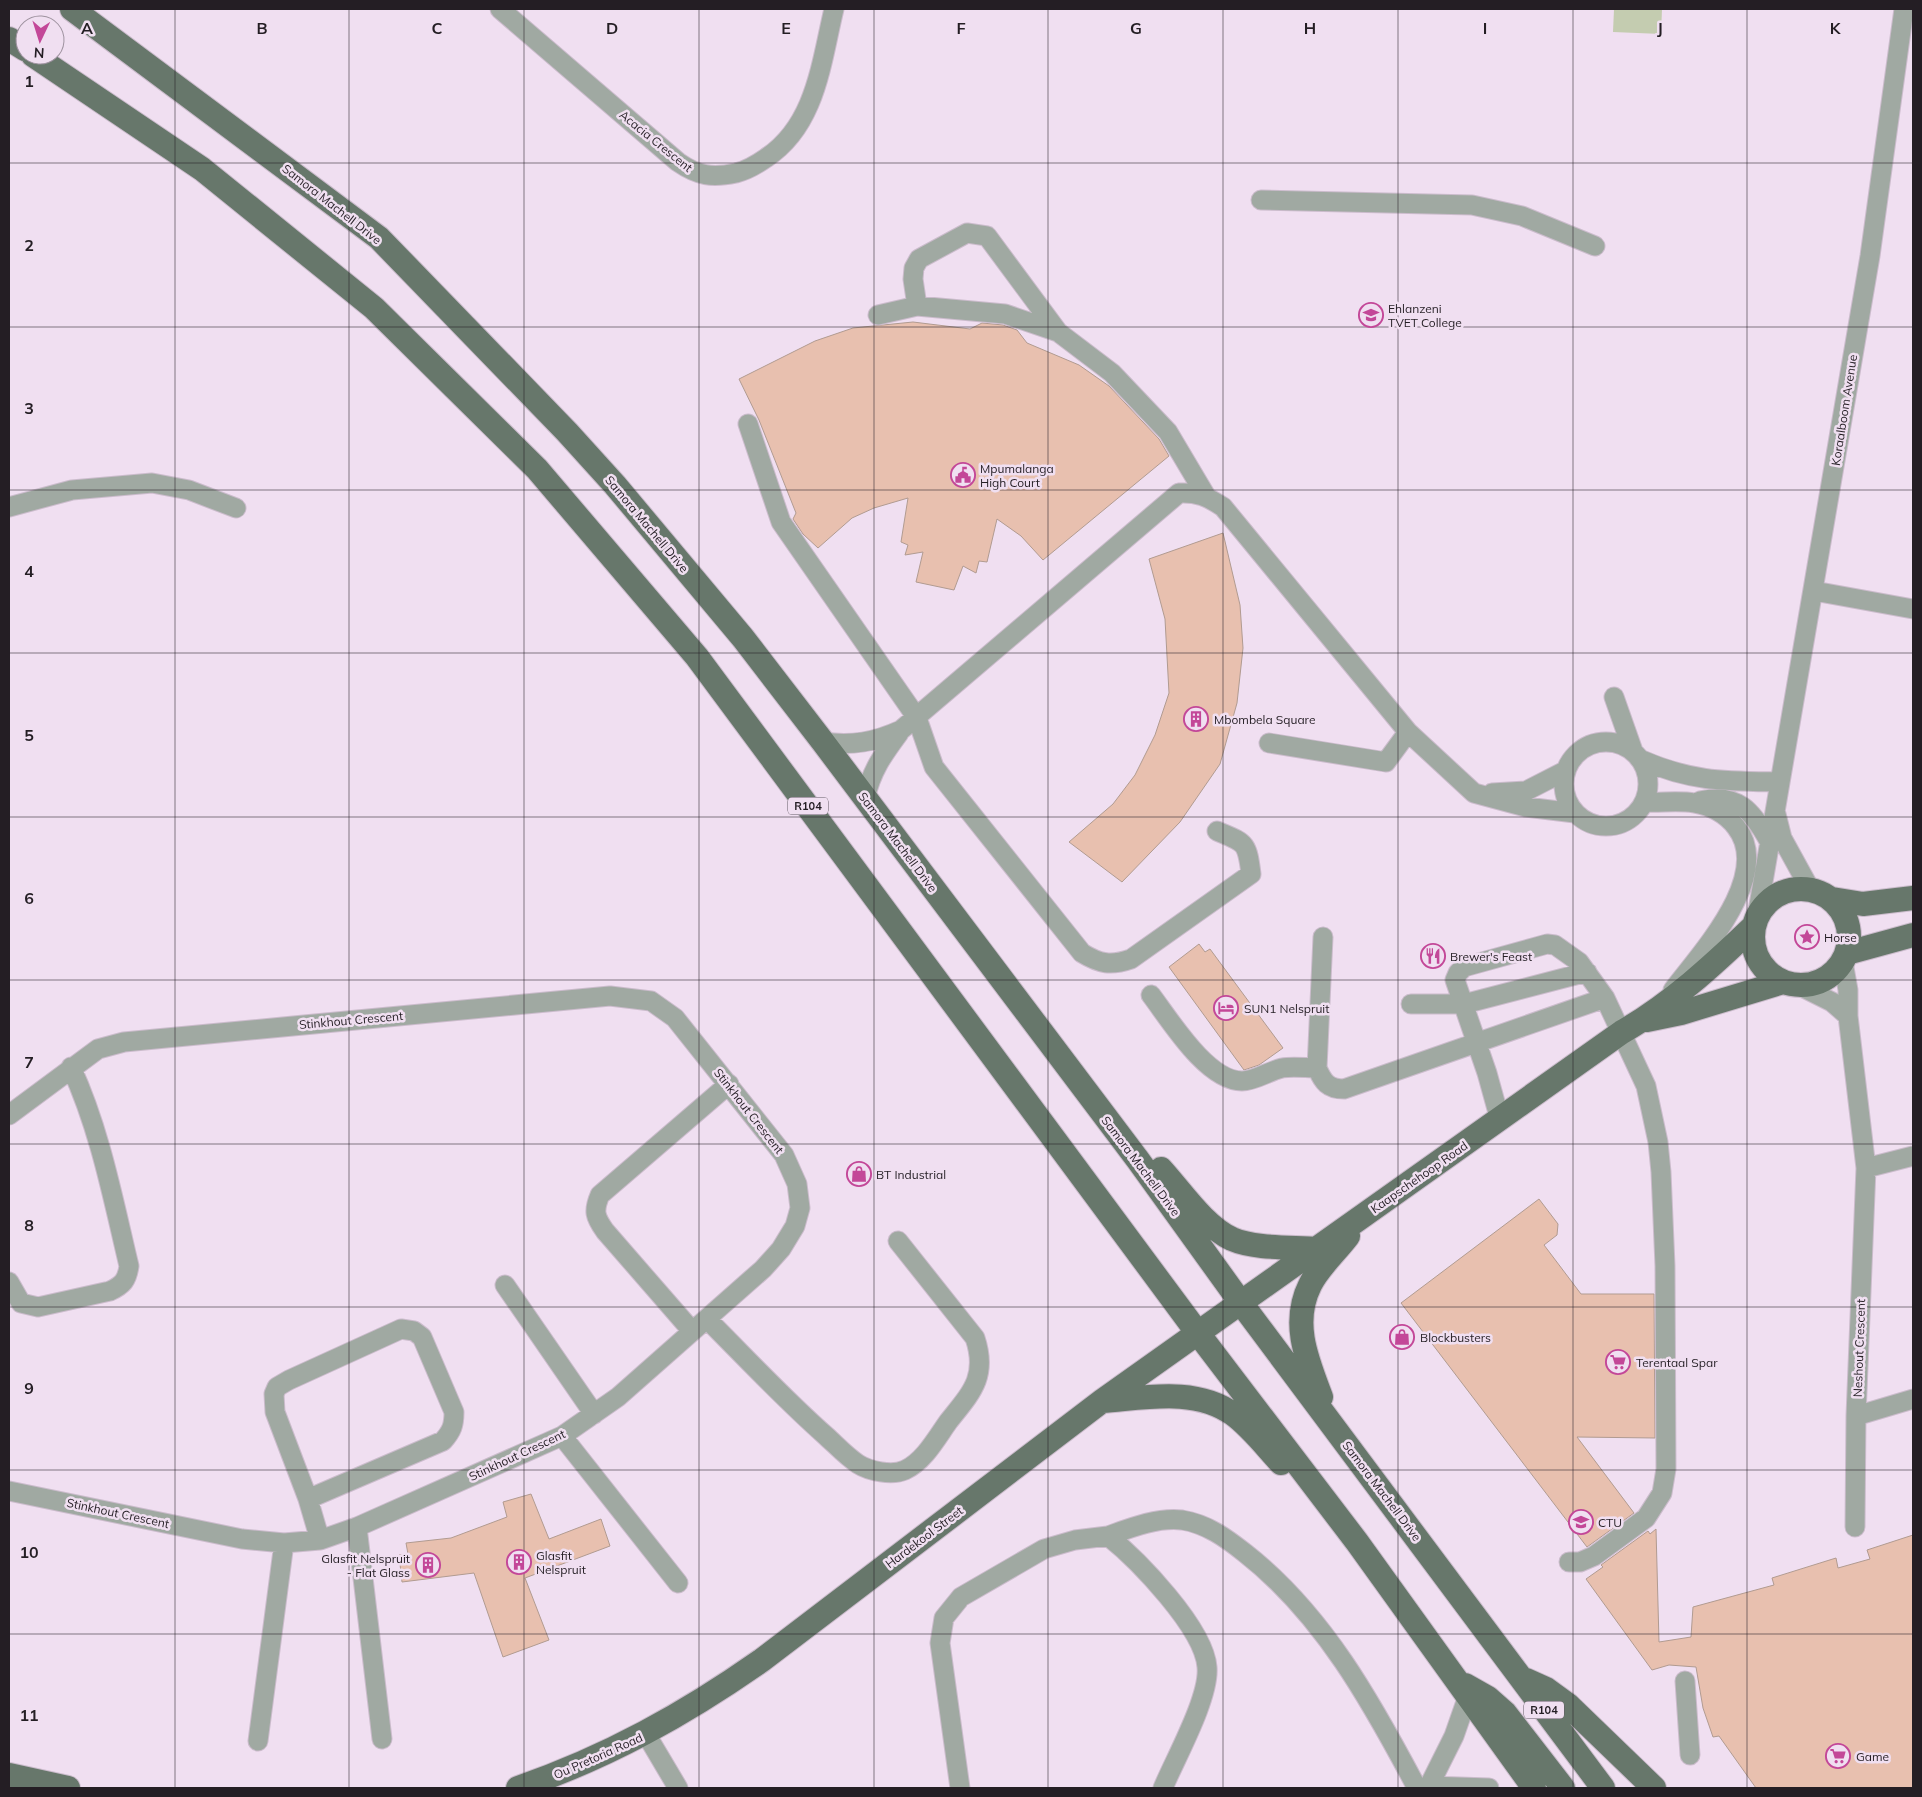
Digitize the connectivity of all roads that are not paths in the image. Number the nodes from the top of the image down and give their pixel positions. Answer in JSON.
{"nodes":[{"id":1,"x":72,"y":9,"type":"edge"},
{"id":2,"x":500,"y":9,"type":"edge"},
{"id":3,"x":834,"y":9,"type":"edge"},
{"id":4,"x":1904,"y":9,"type":"edge"},
{"id":5,"x":1907,"y":32,"type":"edge"},
{"id":6,"x":47,"y":65,"type":"edge"},
{"id":7,"x":1261,"y":200,"type":"dead end"},
{"id":8,"x":1595,"y":246,"type":"dead end"},
{"id":9,"x":917,"y":306,"type":"junction"},
{"id":10,"x":878,"y":315,"type":"dead end"},
{"id":11,"x":1058,"y":332,"type":"junction"},
{"id":12,"x":748,"y":424,"type":"dead end"},
{"id":13,"x":1206,"y":496,"type":"junction"},
{"id":14,"x":9,"y":507,"type":"edge"},
{"id":15,"x":236,"y":508,"type":"dead end"},
{"id":16,"x":1814,"y":591,"type":"junction"},
{"id":17,"x":1913,"y":609,"type":"edge"},
{"id":18,"x":1614,"y":697,"type":"dead end"},
{"id":19,"x":917,"y":718,"type":"junction"},
{"id":20,"x":901,"y":730,"type":"junction"},
{"id":21,"x":1408,"y":732,"type":"junction"},
{"id":22,"x":823,"y":742,"type":"junction"},
{"id":23,"x":1269,"y":743,"type":"dead end"},
{"id":24,"x":1638,"y":755,"type":"junction"},
{"id":25,"x":1565,"y":770,"type":"junction"},
{"id":26,"x":1780,"y":782,"type":"junction"},
{"id":27,"x":1474,"y":793,"type":"junction"},
{"id":28,"x":865,"y":798,"type":"junction"},
{"id":29,"x":1645,"y":802,"type":"junction"},
{"id":30,"x":1694,"y":803,"type":"junction"},
{"id":31,"x":1775,"y":810,"type":"junction"},
{"id":32,"x":1575,"y":812,"type":"junction"},
{"id":33,"x":1216,"y":831,"type":"dead end"},
{"id":34,"x":1769,"y":842,"type":"junction"},
{"id":35,"x":1810,"y":889,"type":"junction"},
{"id":36,"x":1913,"y":898,"type":"edge"},
{"id":37,"x":1832,"y":899,"type":"junction"},
{"id":38,"x":1755,"y":922,"type":"junction"},
{"id":39,"x":1913,"y":935,"type":"edge"},
{"id":40,"x":1323,"y":937,"type":"dead end"},
{"id":41,"x":1845,"y":958,"type":"junction"},
{"id":42,"x":1587,"y":972,"type":"junction"},
{"id":43,"x":1790,"y":983,"type":"junction"},
{"id":44,"x":1151,"y":995,"type":"dead end"},
{"id":45,"x":1604,"y":998,"type":"junction"},
{"id":46,"x":1411,"y":1004,"type":"dead end"},
{"id":47,"x":1464,"y":1004,"type":"junction"},
{"id":48,"x":1848,"y":1016,"type":"junction"},
{"id":49,"x":1640,"y":1021,"type":"junction"},
{"id":50,"x":1477,"y":1043,"type":"junction"},
{"id":51,"x":1051,"y":1047,"type":"junction"},
{"id":52,"x":71,"y":1067,"type":"junction"},
{"id":53,"x":1317,"y":1068,"type":"junction"},
{"id":54,"x":728,"y":1084,"type":"junction"},
{"id":55,"x":9,"y":1116,"type":"edge"},
{"id":56,"x":1500,"y":1120,"type":"junction"},
{"id":57,"x":1913,"y":1156,"type":"edge"},
{"id":58,"x":1866,"y":1168,"type":"junction"},
{"id":59,"x":1365,"y":1216,"type":"junction"},
{"id":60,"x":898,"y":1241,"type":"dead end"},
{"id":61,"x":1317,"y":1249,"type":"junction"},
{"id":62,"x":505,"y":1285,"type":"dead end"},
{"id":63,"x":11,"y":1293,"type":"edge"},
{"id":64,"x":1241,"y":1303,"type":"junction"},
{"id":65,"x":707,"y":1319,"type":"junction"},
{"id":66,"x":692,"y":1331,"type":"junction"},
{"id":67,"x":1197,"y":1332,"type":"junction"},
{"id":68,"x":1913,"y":1399,"type":"edge"},
{"id":69,"x":1102,"y":1401,"type":"junction"},
{"id":70,"x":594,"y":1414,"type":"junction"},
{"id":71,"x":1856,"y":1416,"type":"junction"},
{"id":72,"x":1332,"y":1425,"type":"junction"},
{"id":73,"x":562,"y":1436,"type":"junction"},
{"id":74,"x":9,"y":1491,"type":"edge"},
{"id":75,"x":308,"y":1499,"type":"junction"},
{"id":76,"x":357,"y":1527,"type":"junction"},
{"id":77,"x":1855,"y":1527,"type":"dead end"},
{"id":78,"x":1108,"y":1536,"type":"junction"},
{"id":79,"x":320,"y":1540,"type":"junction"},
{"id":80,"x":1357,"y":1542,"type":"junction"},
{"id":81,"x":284,"y":1544,"type":"junction"},
{"id":82,"x":1568,"y":1562,"type":"dead end"},
{"id":83,"x":678,"y":1582,"type":"dead end"},
{"id":84,"x":1520,"y":1678,"type":"junction"},
{"id":85,"x":1685,"y":1680,"type":"dead end"},
{"id":86,"x":1461,"y":1687,"type":"junction"},
{"id":87,"x":646,"y":1734,"type":"junction"},
{"id":88,"x":382,"y":1739,"type":"dead end"},
{"id":89,"x":258,"y":1741,"type":"dead end"},
{"id":90,"x":1690,"y":1755,"type":"dead end"},
{"id":91,"x":9,"y":1775,"type":"edge"},
{"id":92,"x":1654,"y":1787,"type":"edge"},
{"id":93,"x":68,"y":1788,"type":"edge"},
{"id":94,"x":518,"y":1788,"type":"edge"},
{"id":95,"x":678,"y":1788,"type":"edge"},
{"id":96,"x":960,"y":1788,"type":"edge"},
{"id":97,"x":1163,"y":1788,"type":"edge"},
{"id":98,"x":1425,"y":1788,"type":"edge"},
{"id":99,"x":1489,"y":1788,"type":"edge"},
{"id":100,"x":1534,"y":1788,"type":"edge"},
{"id":101,"x":1563,"y":1788,"type":"edge"},
{"id":102,"x":1603,"y":1788,"type":"edge"}],
"edges":[{"from":1,"to":22,"type":"main road","name":"Samora Machell Drive","number":"R104"},
{"from":2,"to":3,"type":"street","name":"Acacia Crescent"},
{"from":4,"to":5,"type":"street","name":"Koraalboom Avenue"},
{"from":5,"to":16,"type":"street","name":"Koraalboom Avenue"},
{"from":6,"to":67,"type":"main road","number":"R104"},
{"from":7,"to":8,"type":"street"},
{"from":9,"to":10,"type":"street"},
{"from":9,"to":11,"type":"street"},
{"from":9,"to":11,"type":"street"},
{"from":11,"to":13,"type":"street"},
{"from":12,"to":19,"type":"street"},
{"from":13,"to":19,"type":"street"},
{"from":13,"to":21,"type":"street"},
{"from":14,"to":15,"type":"street"},
{"from":16,"to":17,"type":"street"},
{"from":16,"to":26,"type":"street","name":"Koraalboom Avenue"},
{"from":18,"to":24,"type":"street"},
{"from":19,"to":20,"type":"street"},
{"from":19,"to":33,"type":"street"},
{"from":20,"to":22,"type":"street"},
{"from":20,"to":28,"type":"street"},
{"from":21,"to":23,"type":"street"},
{"from":21,"to":27,"type":"street"},
{"from":22,"to":28,"type":"main road","name":"Samora Machell Drive","number":"R104"},
{"from":24,"to":25,"type":"street"},
{"from":24,"to":26,"type":"street"},
{"from":24,"to":29,"type":"street"},
{"from":25,"to":27,"type":"street"},
{"from":25,"to":32,"type":"street"},
{"from":26,"to":31,"type":"street","name":"Koraalboom Avenue"},
{"from":27,"to":32,"type":"street"},
{"from":28,"to":51,"type":"main road","name":"Samora Machell Drive","number":"R104"},
{"from":29,"to":30,"type":"street"},
{"from":29,"to":32,"type":"street"},
{"from":30,"to":34,"type":"street"},
{"from":30,"to":49,"type":"street"},
{"from":31,"to":34,"type":"street","name":"Koraalboom Avenue"},
{"from":31,"to":35,"type":"street"},
{"from":34,"to":38,"type":"street","name":"Koraalboom Avenue"},
{"from":35,"to":37,"type":"main road"},
{"from":35,"to":38,"type":"main road"},
{"from":36,"to":37,"type":"main road"},
{"from":37,"to":41,"type":"main road"},
{"from":38,"to":43,"type":"main road"},
{"from":38,"to":49,"type":"main road","name":"Kaapschehoop Road"},
{"from":39,"to":41,"type":"main road"},
{"from":40,"to":53,"type":"street"},
{"from":41,"to":43,"type":"main road"},
{"from":41,"to":48,"type":"street","name":"Neshout Crescent"},
{"from":42,"to":45,"type":"street"},
{"from":42,"to":47,"type":"street"},
{"from":42,"to":47,"type":"street"},
{"from":43,"to":48,"type":"street"},
{"from":43,"to":49,"type":"main road"},
{"from":44,"to":53,"type":"street"},
{"from":45,"to":49,"type":"street"},
{"from":45,"to":50,"type":"street"},
{"from":46,"to":47,"type":"street"},
{"from":47,"to":50,"type":"street"},
{"from":48,"to":58,"type":"street","name":"Neshout Crescent"},
{"from":49,"to":56,"type":"main road","name":"Kaapschehoop Road"},
{"from":49,"to":82,"type":"street"},
{"from":50,"to":53,"type":"street"},
{"from":50,"to":56,"type":"street"},
{"from":51,"to":61,"type":"main road"},
{"from":51,"to":64,"type":"main road","name":"Samora Machell Drive","number":"R104"},
{"from":52,"to":54,"type":"street","name":"Stinkhout Crescent"},
{"from":52,"to":55,"type":"street","name":"Stinkhout Crescent"},
{"from":52,"to":63,"type":"street"},
{"from":54,"to":65,"type":"street","name":"Stinkhout Crescent"},
{"from":54,"to":66,"type":"street"},
{"from":56,"to":59,"type":"main road","name":"Kaapschehoop Road"},
{"from":57,"to":58,"type":"street"},
{"from":58,"to":71,"type":"street","name":"Neshout Crescent"},
{"from":59,"to":61,"type":"main road","name":"Kaapschehoop Road"},
{"from":59,"to":72,"type":"main road"},
{"from":60,"to":65,"type":"street"},
{"from":61,"to":64,"type":"main road","name":"Kaapschehoop Road"},
{"from":62,"to":70,"type":"street"},
{"from":64,"to":67,"type":"main road","name":"Kaapschehoop Road"},
{"from":64,"to":72,"type":"main road","name":"Samora Machell Drive","number":"R104"},
{"from":65,"to":66,"type":"street","name":"Stinkhout Crescent"},
{"from":66,"to":70,"type":"street","name":"Stinkhout Crescent"},
{"from":67,"to":69,"type":"main road","name":"Hardekool Street"},
{"from":67,"to":80,"type":"main road","number":"R104"},
{"from":68,"to":71,"type":"street"},
{"from":69,"to":80,"type":"main road"},
{"from":69,"to":87,"type":"main road","name":"Hardekool Street"},
{"from":70,"to":73,"type":"street","name":"Stinkhout Crescent"},
{"from":71,"to":77,"type":"street","name":"Neshout Crescent"},
{"from":72,"to":84,"type":"main road","name":"Samora Machell Drive","number":"R104"},
{"from":73,"to":76,"type":"street","name":"Stinkhout Crescent"},
{"from":73,"to":83,"type":"street"},
{"from":74,"to":81,"type":"street","name":"Stinkhout Crescent"},
{"from":75,"to":75,"type":"street"},
{"from":75,"to":79,"type":"street"},
{"from":76,"to":79,"type":"street","name":"Stinkhout Crescent"},
{"from":76,"to":88,"type":"street"},
{"from":78,"to":96,"type":"street"},
{"from":78,"to":97,"type":"street"},
{"from":78,"to":98,"type":"street"},
{"from":79,"to":81,"type":"street","name":"Stinkhout Crescent"},
{"from":80,"to":86,"type":"main road","number":"R104"},
{"from":81,"to":89,"type":"street"},
{"from":84,"to":92,"type":"main road"},
{"from":84,"to":102,"type":"main road","name":"Samora Machell Drive","number":"R104"},
{"from":85,"to":90,"type":"street"},
{"from":86,"to":98,"type":"street"},
{"from":86,"to":100,"type":"main road","number":"R104"},
{"from":86,"to":101,"type":"main road"},
{"from":87,"to":94,"type":"main road","name":"Ou Pretoria Road"},
{"from":87,"to":95,"type":"street","name":"Ou Pretoria Road"},
{"from":91,"to":93,"type":"main road"},
{"from":98,"to":99,"type":"street"}]}
